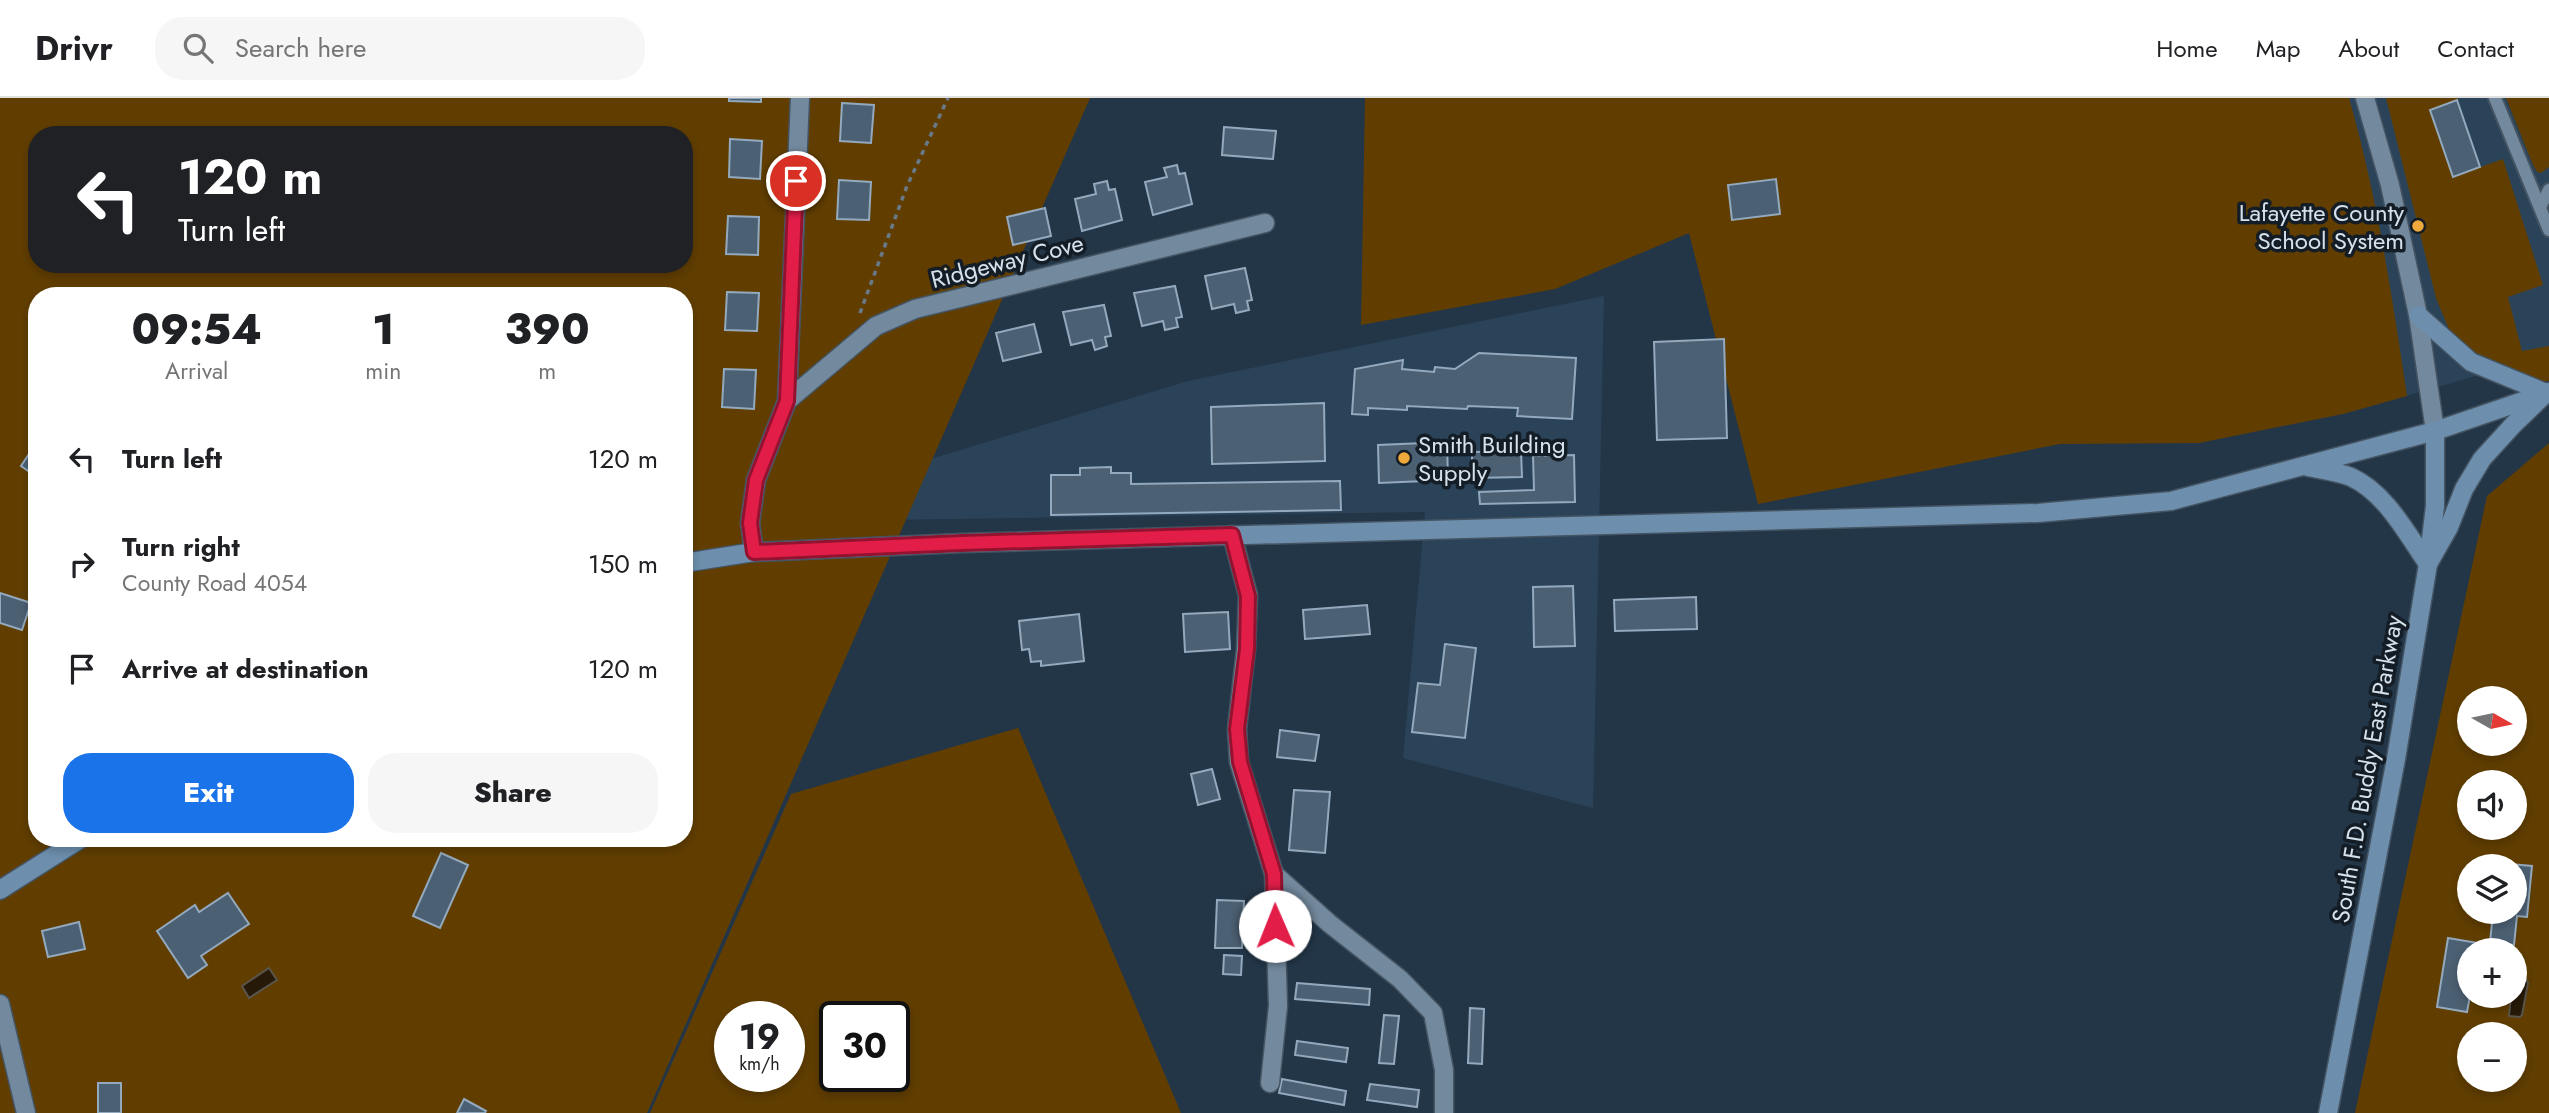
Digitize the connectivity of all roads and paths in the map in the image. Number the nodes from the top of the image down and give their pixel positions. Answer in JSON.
{"nodes":[{"id":1,"x":800,"y":98,"type":"edge"},
{"id":2,"x":948,"y":98,"type":"edge"},
{"id":3,"x":2365,"y":98,"type":"edge"},
{"id":4,"x":2495,"y":98,"type":"edge"},
{"id":5,"x":2549,"y":190,"type":"edge"},
{"id":6,"x":2540,"y":207,"type":"junction"},
{"id":7,"x":1265,"y":223,"type":"dead end"},
{"id":8,"x":2549,"y":230,"type":"edge"},
{"id":9,"x":2418,"y":315,"type":"junction"},
{"id":10,"x":848,"y":349,"type":"junction"},
{"id":11,"x":2548,"y":393,"type":"edge"},
{"id":12,"x":787,"y":401,"type":"junction"},
{"id":13,"x":2435,"y":431,"type":"junction"},
{"id":14,"x":2302,"y":466,"type":"junction"},
{"id":15,"x":1232,"y":535,"type":"junction"},
{"id":16,"x":754,"y":552,"type":"junction"},
{"id":17,"x":693,"y":562,"type":"edge"},
{"id":18,"x":2428,"y":564,"type":"junction"},
{"id":19,"x":68,"y":847,"type":"edge"},
{"id":20,"x":1274,"y":874,"type":"junction"},
{"id":21,"x":0,"y":890,"type":"edge"},
{"id":22,"x":0,"y":1004,"type":"edge"},
{"id":23,"x":1270,"y":1083,"type":"dead end"},
{"id":24,"x":26,"y":1113,"type":"edge"},
{"id":25,"x":1444,"y":1113,"type":"edge"},
{"id":26,"x":2328,"y":1113,"type":"edge"}],
"edges":[{"from":1,"to":12,"type":"street"},
{"from":2,"to":10,"type":"path"},
{"from":3,"to":9,"type":"street"},
{"from":4,"to":6,"type":"lane"},
{"from":5,"to":6,"type":"lane"},
{"from":6,"to":8,"type":"lane"},
{"from":7,"to":10,"type":"street","name":"Ridgeway Cove"},
{"from":9,"to":11,"type":"main road"},
{"from":9,"to":13,"type":"street"},
{"from":10,"to":12,"type":"street","name":"Ridgeway Cove"},
{"from":11,"to":13,"type":"main road"},
{"from":11,"to":18,"type":"main road"},
{"from":12,"to":16,"type":"street"},
{"from":13,"to":14,"type":"main road"},
{"from":13,"to":18,"type":"main road","name":"South F.D. Buddy East Parkway"},
{"from":14,"to":15,"type":"main road"},
{"from":14,"to":18,"type":"main road"},
{"from":15,"to":16,"type":"main road"},
{"from":15,"to":20,"type":"street"},
{"from":16,"to":17,"type":"main road"},
{"from":18,"to":26,"type":"main road","name":"South F.D. Buddy East Parkway"},
{"from":19,"to":21,"type":"main road"},
{"from":20,"to":23,"type":"street"},
{"from":20,"to":25,"type":"street"},
{"from":22,"to":24,"type":"street"}]}
